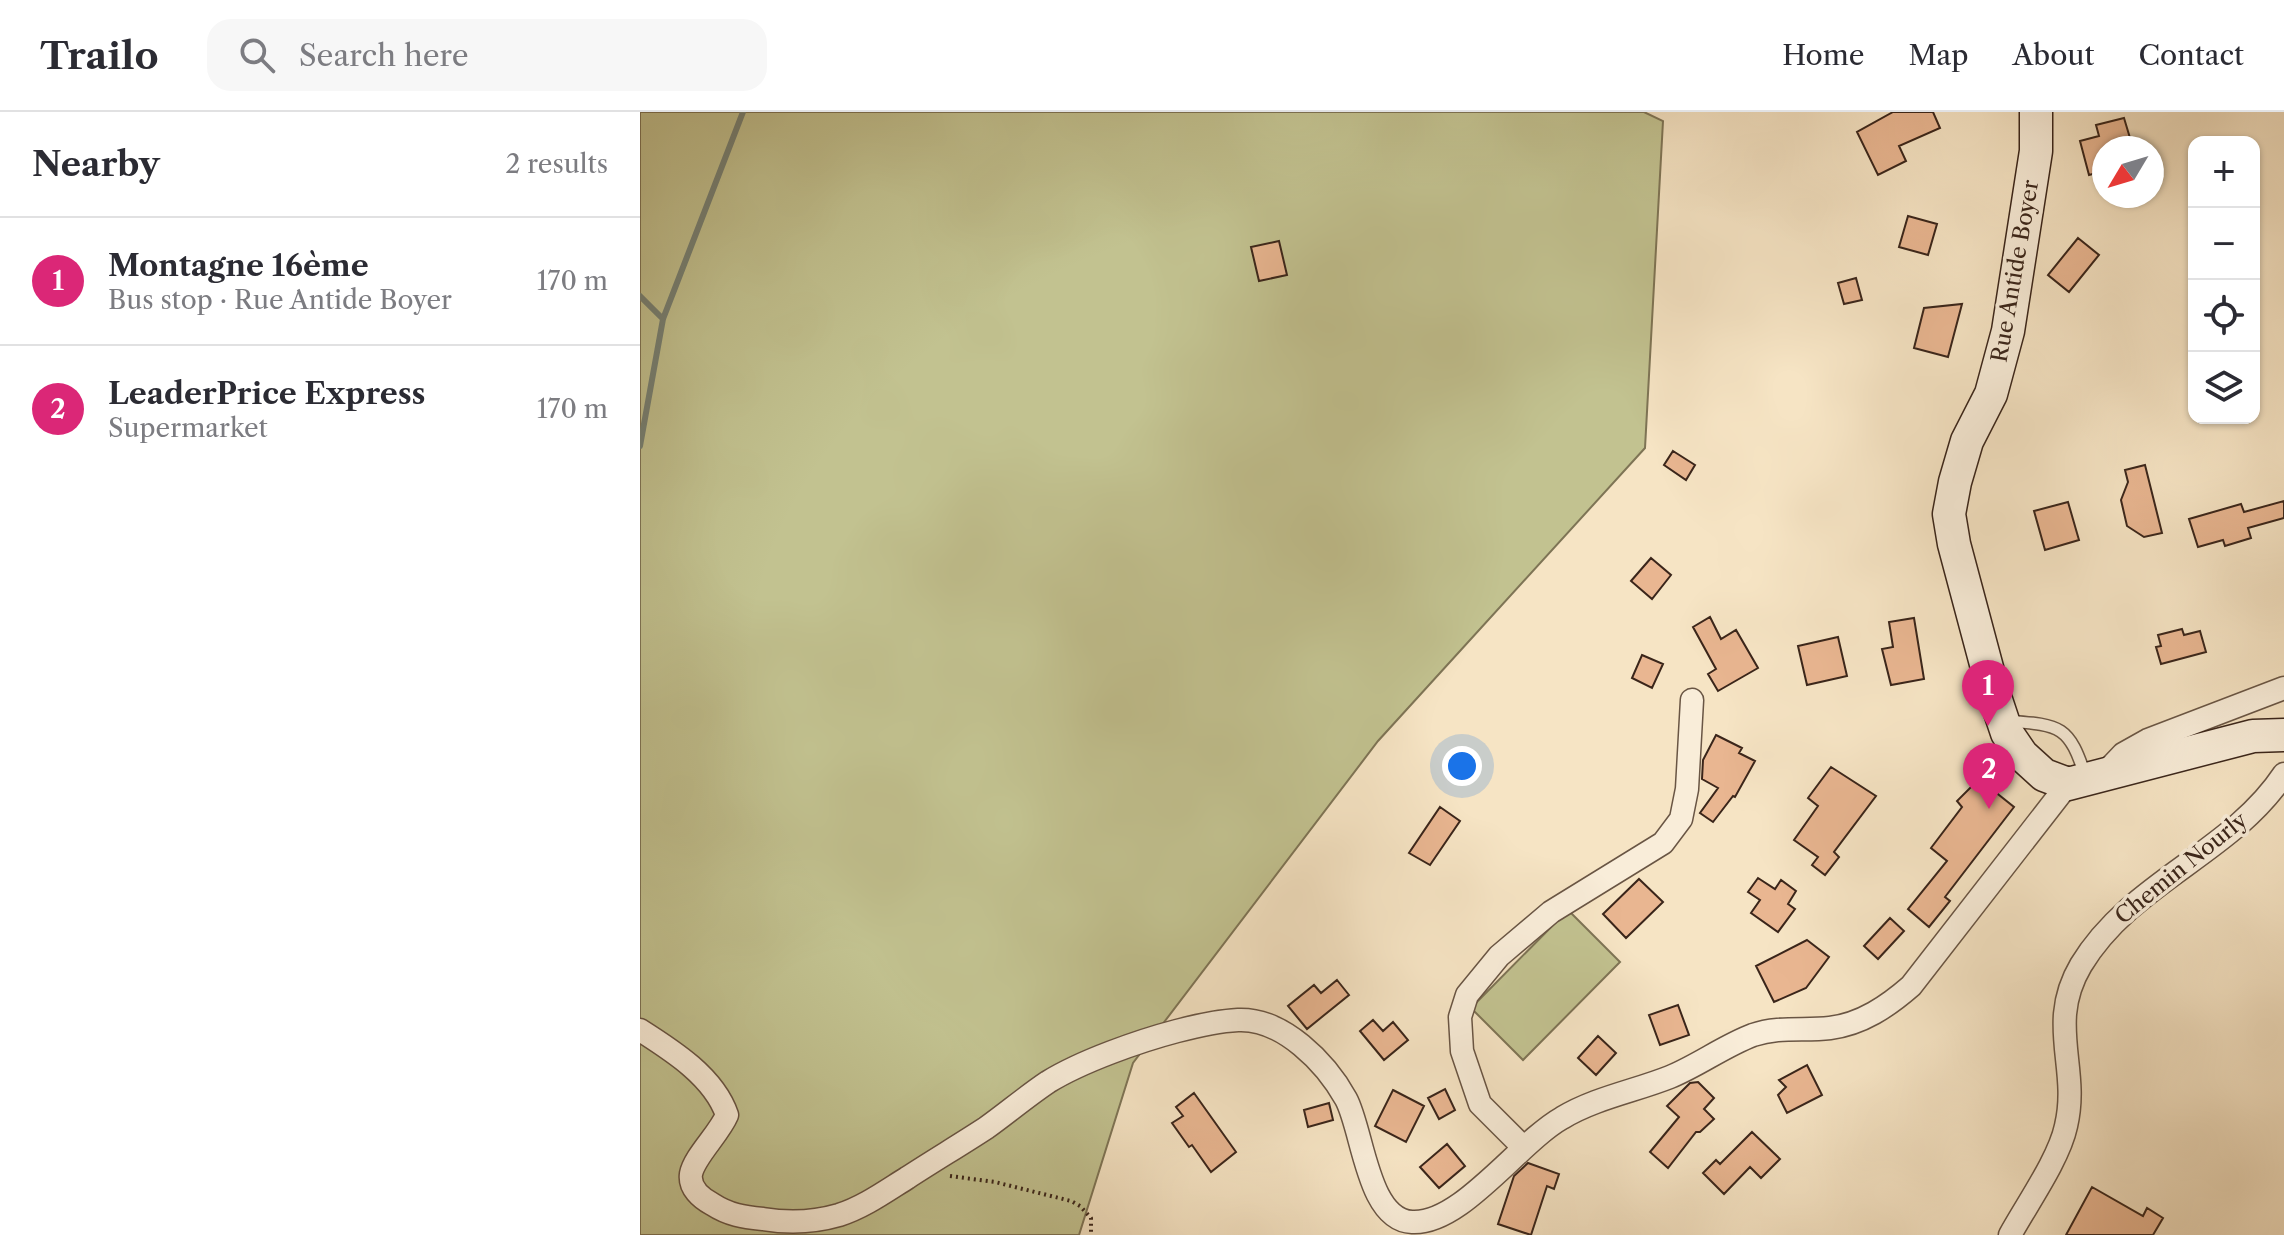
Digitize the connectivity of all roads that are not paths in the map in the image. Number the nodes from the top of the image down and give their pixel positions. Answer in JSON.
{"nodes":[{"id":1,"x":2036,"y":112,"type":"edge"},
{"id":2,"x":2284,"y":688,"type":"edge"},
{"id":3,"x":1692,"y":700,"type":"dead end"},
{"id":4,"x":2003,"y":721,"type":"junction"},
{"id":5,"x":2284,"y":735,"type":"edge"},
{"id":6,"x":2284,"y":774,"type":"edge"},
{"id":7,"x":2085,"y":780,"type":"junction"},
{"id":8,"x":640,"y":1030,"type":"edge"},
{"id":9,"x":1523,"y":1147,"type":"junction"},
{"id":10,"x":1408,"y":1229,"type":"edge"},
{"id":11,"x":2010,"y":1235,"type":"edge"}],
"edges":[{"from":1,"to":4,"type":"main road","name":"Rue Antide Boyer"},
{"from":2,"to":7,"type":"street"},
{"from":3,"to":9,"type":"street"},
{"from":4,"to":7,"type":"main road","name":"Rue Antide Boyer"},
{"from":4,"to":7,"type":"lane"},
{"from":5,"to":7,"type":"main road"},
{"from":6,"to":11,"type":"street","name":"Chemin Nourly"},
{"from":7,"to":9,"type":"street"},
{"from":8,"to":10,"type":"street"},
{"from":9,"to":10,"type":"street"}]}
